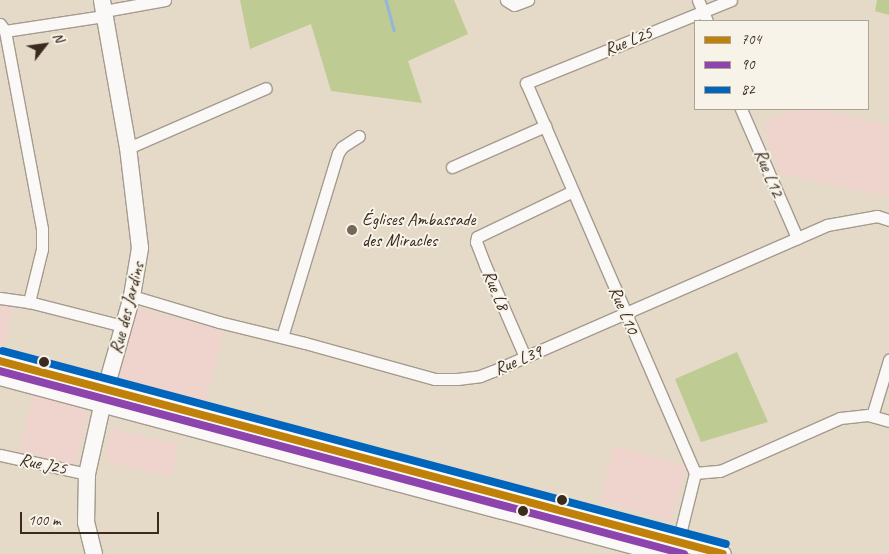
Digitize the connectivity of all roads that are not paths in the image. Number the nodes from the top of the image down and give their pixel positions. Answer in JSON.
{"nodes":[{"id":1,"x":165,"y":0,"type":"edge"},
{"id":2,"x":506,"y":0,"type":"edge"},
{"id":3,"x":528,"y":0,"type":"edge"},
{"id":4,"x":731,"y":0,"type":"edge"},
{"id":5,"x":132,"y":3,"type":"edge"},
{"id":6,"x":103,"y":9,"type":"edge"},
{"id":7,"x":702,"y":11,"type":"edge"},
{"id":8,"x":3,"y":28,"type":"edge"},
{"id":9,"x":526,"y":83,"type":"joint"},
{"id":10,"x":266,"y":88,"type":"dead end"},
{"id":11,"x":741,"y":110,"type":"edge"},
{"id":12,"x":545,"y":126,"type":"junction"},
{"id":13,"x":359,"y":136,"type":"dead end"},
{"id":14,"x":128,"y":148,"type":"junction"},
{"id":15,"x":452,"y":167,"type":"dead end"},
{"id":16,"x":572,"y":191,"type":"junction"},
{"id":17,"x":889,"y":220,"type":"edge"},
{"id":18,"x":797,"y":238,"type":"junction"},
{"id":19,"x":132,"y":296,"type":"junction"},
{"id":20,"x":0,"y":298,"type":"edge"},
{"id":21,"x":29,"y":302,"type":"junction"},
{"id":22,"x":626,"y":314,"type":"junction"},
{"id":23,"x":123,"y":326,"type":"junction"},
{"id":24,"x":282,"y":337,"type":"junction"},
{"id":25,"x":525,"y":357,"type":"junction"},
{"id":26,"x":889,"y":360,"type":"edge"},
{"id":27,"x":0,"y":361,"type":"edge"},
{"id":28,"x":0,"y":377,"type":"edge"},
{"id":29,"x":106,"y":388,"type":"junction"},
{"id":30,"x":102,"y":406,"type":"junction"},
{"id":31,"x":870,"y":416,"type":"junction"},
{"id":32,"x":889,"y":421,"type":"edge"},
{"id":33,"x":0,"y":455,"type":"edge"},
{"id":34,"x":695,"y":473,"type":"junction"},
{"id":35,"x":87,"y":474,"type":"junction"},
{"id":36,"x":676,"y":548,"type":"edge"},
{"id":37,"x":94,"y":554,"type":"edge"},
{"id":38,"x":664,"y":554,"type":"edge"},
{"id":39,"x":722,"y":554,"type":"edge"}],
"edges":[{"from":1,"to":5,"type":"street"},
{"from":2,"to":3,"type":"street"},
{"from":4,"to":7,"type":"street","name":"Rue L25"},
{"from":5,"to":6,"type":"street"},
{"from":6,"to":8,"type":"street"},
{"from":6,"to":14,"type":"main road","name":"Rue des Jardins"},
{"from":7,"to":9,"type":"street","name":"Rue L25"},
{"from":8,"to":21,"type":"street"},
{"from":9,"to":12,"type":"street","name":"Rue L10"},
{"from":10,"to":14,"type":"street"},
{"from":11,"to":18,"type":"street","name":"Rue L12"},
{"from":12,"to":15,"type":"street"},
{"from":12,"to":16,"type":"street","name":"Rue L10"},
{"from":13,"to":24,"type":"street"},
{"from":14,"to":19,"type":"main road","name":"Rue des Jardins"},
{"from":16,"to":22,"type":"street","name":"Rue L10"},
{"from":16,"to":25,"type":"street","name":"Rue L8"},
{"from":17,"to":18,"type":"street","name":"Rue L39"},
{"from":18,"to":22,"type":"street","name":"Rue L39"},
{"from":19,"to":23,"type":"main road","name":"Rue des Jardins"},
{"from":19,"to":24,"type":"street","name":"Rue L39"},
{"from":20,"to":21,"type":"street"},
{"from":21,"to":23,"type":"street"},
{"from":22,"to":25,"type":"street","name":"Rue L39"},
{"from":22,"to":34,"type":"street","name":"Rue L10"},
{"from":23,"to":29,"type":"main road","name":"Rue des Jardins"},
{"from":24,"to":25,"type":"street","name":"Rue L39"},
{"from":26,"to":31,"type":"street"},
{"from":27,"to":29,"type":"main road"},
{"from":28,"to":30,"type":"main road"},
{"from":29,"to":30,"type":"main road","name":"Rue des Jardins"},
{"from":29,"to":36,"type":"main road"},
{"from":30,"to":35,"type":"main road","name":"Rue des Jardins"},
{"from":30,"to":38,"type":"main road"},
{"from":31,"to":32,"type":"street"},
{"from":31,"to":34,"type":"street"},
{"from":33,"to":35,"type":"street","name":"Rue J25"},
{"from":34,"to":36,"type":"street"},
{"from":35,"to":37,"type":"main road","name":"Rue des Jardins"},
{"from":36,"to":39,"type":"main road"}]}
